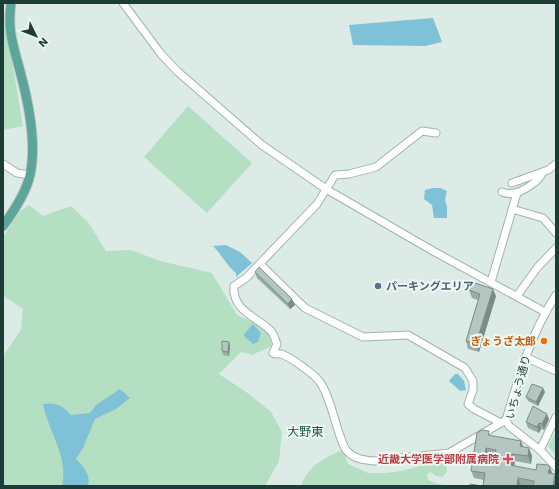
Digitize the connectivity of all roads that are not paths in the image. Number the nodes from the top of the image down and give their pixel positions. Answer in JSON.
{"nodes":[{"id":1,"x":11,"y":3,"type":"edge"},
{"id":2,"x":123,"y":3,"type":"edge"},
{"id":3,"x":436,"y":133,"type":"dead end"},
{"id":4,"x":3,"y":164,"type":"edge"},
{"id":5,"x":556,"y":164,"type":"edge"},
{"id":6,"x":542,"y":173,"type":"junction"},
{"id":7,"x":30,"y":175,"type":"junction"},
{"id":8,"x":512,"y":183,"type":"dead end"},
{"id":9,"x":326,"y":189,"type":"junction"},
{"id":10,"x":502,"y":192,"type":"dead end"},
{"id":11,"x":517,"y":193,"type":"junction"},
{"id":12,"x":512,"y":209,"type":"junction"},
{"id":13,"x":3,"y":226,"type":"edge"},
{"id":14,"x":556,"y":233,"type":"edge"},
{"id":15,"x":556,"y":248,"type":"edge"},
{"id":16,"x":260,"y":264,"type":"junction"},
{"id":17,"x":491,"y":282,"type":"junction"},
{"id":18,"x":556,"y":294,"type":"edge"},
{"id":19,"x":517,"y":296,"type":"junction"},
{"id":20,"x":545,"y":312,"type":"junction"},
{"id":21,"x":525,"y":357,"type":"junction"},
{"id":22,"x":556,"y":369,"type":"edge"},
{"id":23,"x":556,"y":417,"type":"edge"},
{"id":24,"x":504,"y":421,"type":"junction"},
{"id":25,"x":540,"y":450,"type":"junction"},
{"id":26,"x":556,"y":467,"type":"edge"}],
"edges":[{"from":1,"to":7,"type":"main road"},
{"from":2,"to":9,"type":"street"},
{"from":3,"to":9,"type":"street"},
{"from":4,"to":7,"type":"street"},
{"from":5,"to":6,"type":"street"},
{"from":6,"to":8,"type":"street"},
{"from":6,"to":11,"type":"street"},
{"from":7,"to":13,"type":"main road"},
{"from":9,"to":16,"type":"street"},
{"from":9,"to":17,"type":"street"},
{"from":10,"to":11,"type":"street"},
{"from":11,"to":12,"type":"street"},
{"from":12,"to":14,"type":"street"},
{"from":12,"to":17,"type":"street"},
{"from":15,"to":19,"type":"street"},
{"from":16,"to":24,"type":"street"},
{"from":16,"to":24,"type":"street"},
{"from":17,"to":19,"type":"street"},
{"from":18,"to":20,"type":"street","name":"いちょう通り"},
{"from":19,"to":20,"type":"street"},
{"from":20,"to":21,"type":"street","name":"いちょう通り"},
{"from":21,"to":22,"type":"street"},
{"from":21,"to":24,"type":"street","name":"いちょう通り"},
{"from":23,"to":25,"type":"street"},
{"from":24,"to":25,"type":"street","name":"いちょう通り"},
{"from":25,"to":26,"type":"street","name":"いちょう通り"}]}
